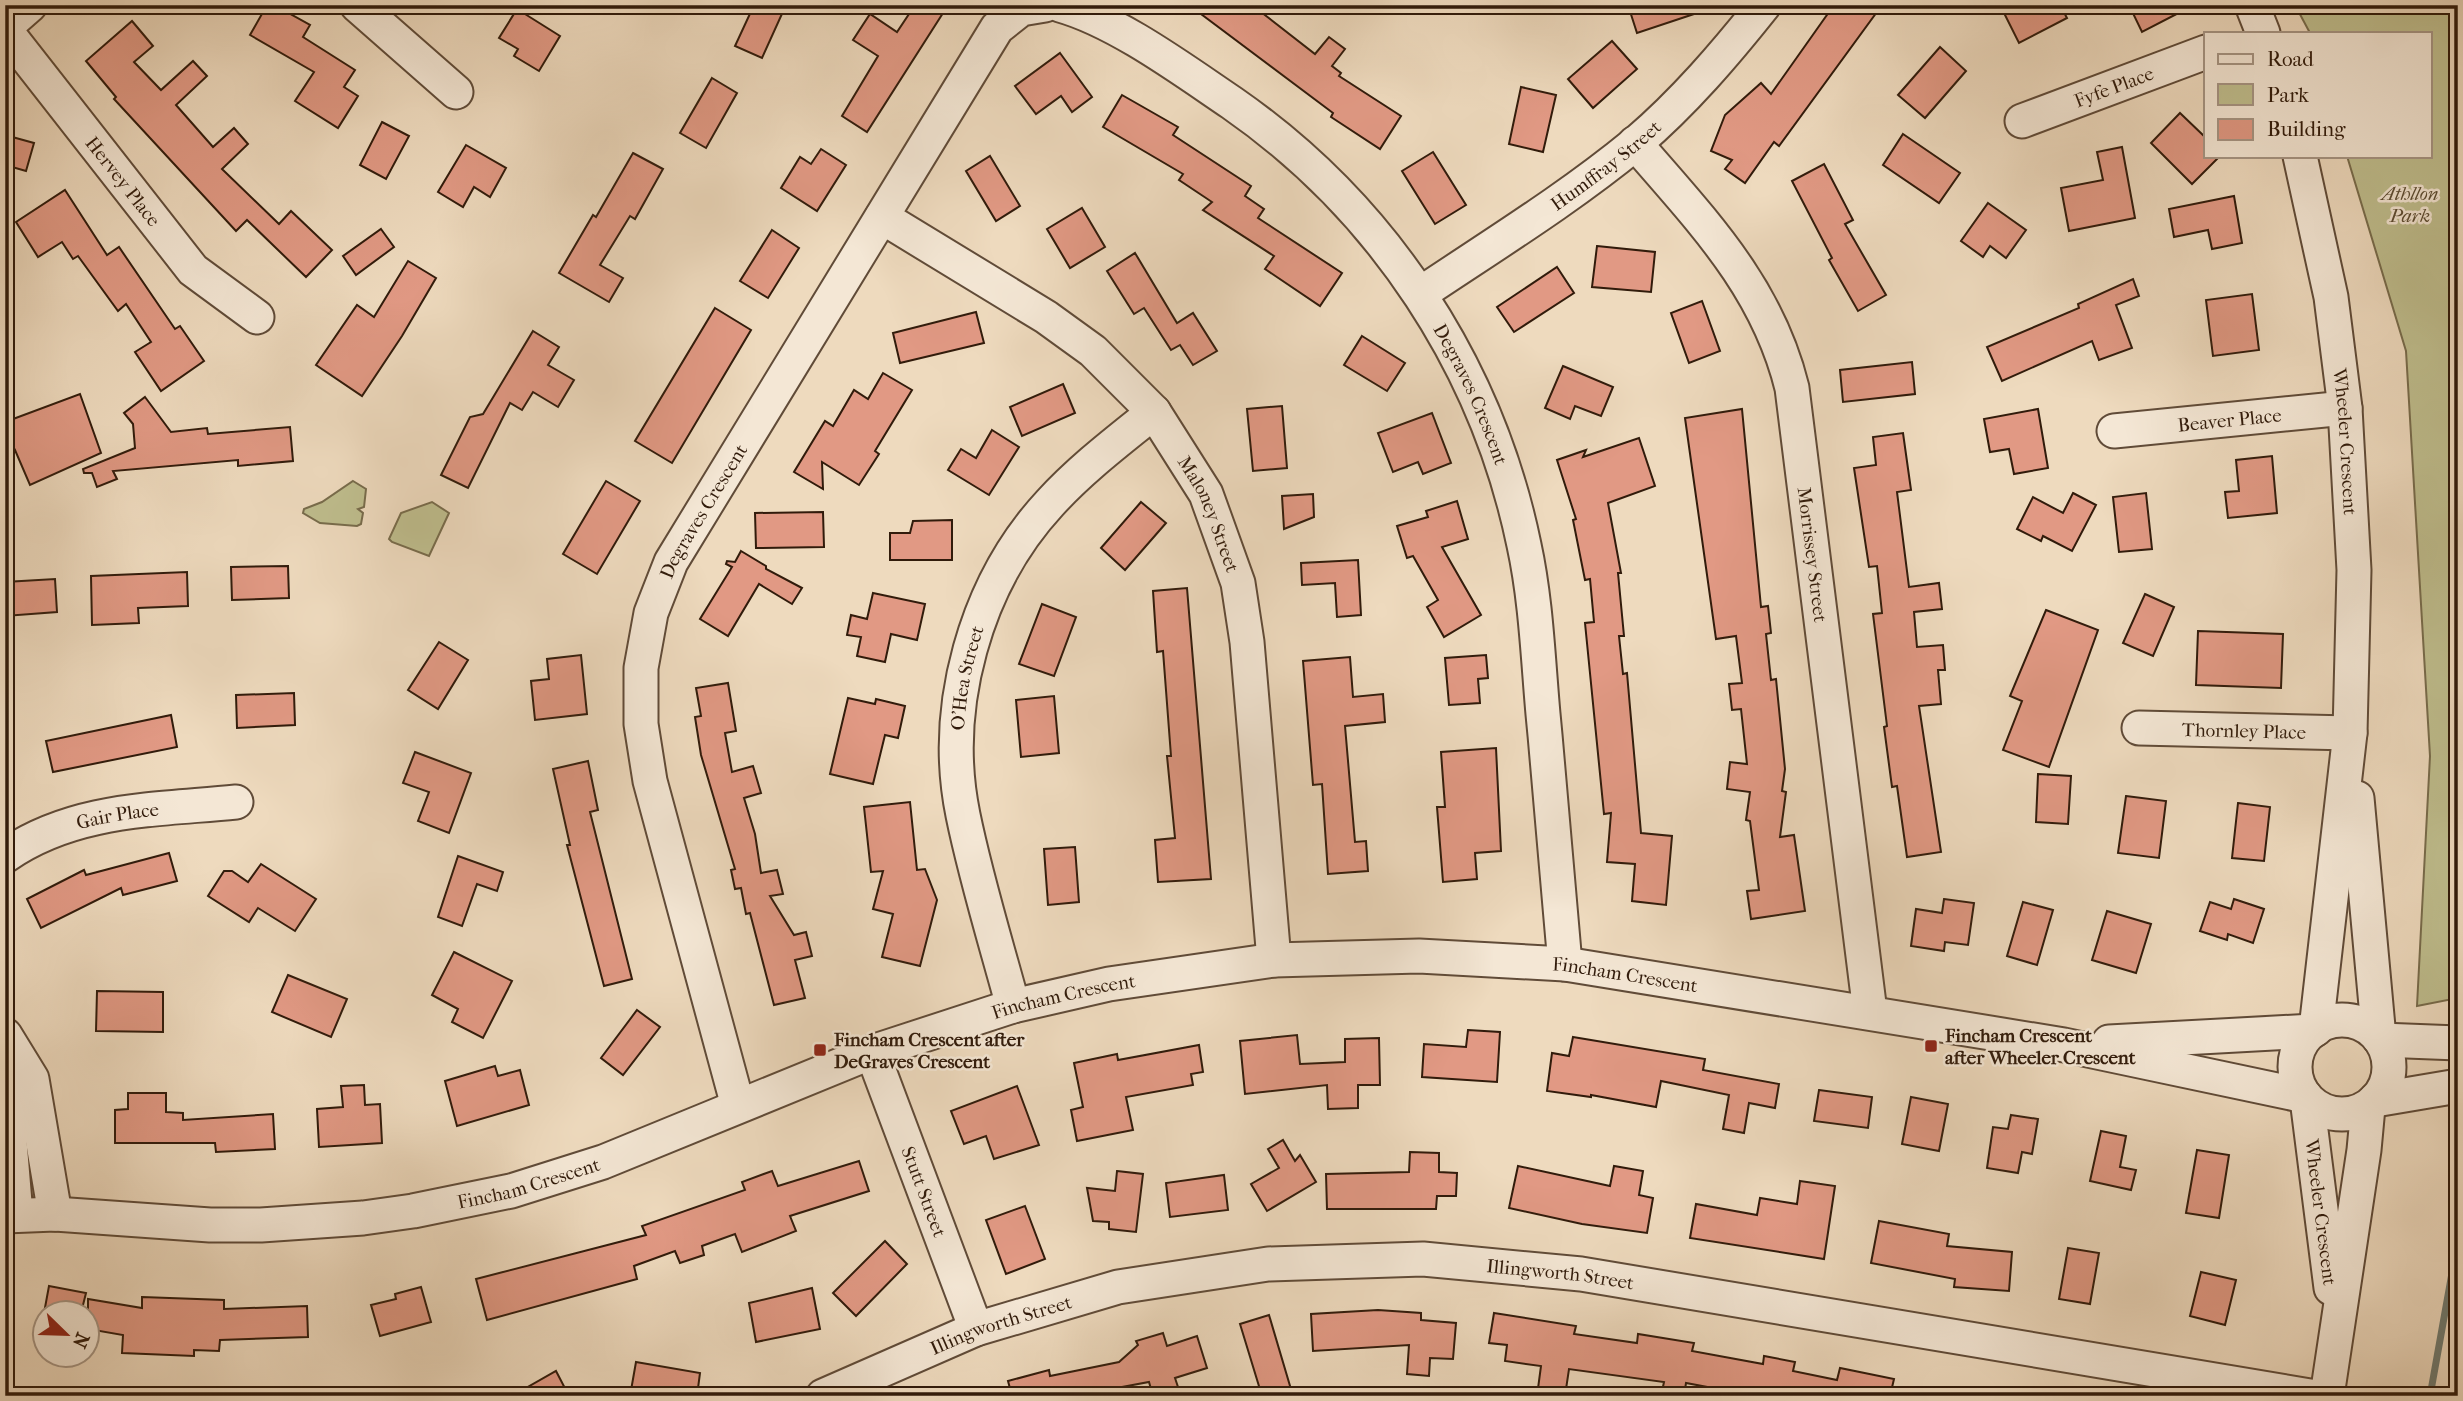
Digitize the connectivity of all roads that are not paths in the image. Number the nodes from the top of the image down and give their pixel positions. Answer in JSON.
{"nodes":[{"id":1,"x":30,"y":5,"type":"edge"},
{"id":2,"x":357,"y":5,"type":"edge"},
{"id":3,"x":1045,"y":5,"type":"edge"},
{"id":4,"x":1060,"y":5,"type":"edge"},
{"id":5,"x":1764,"y":5,"type":"edge"},
{"id":6,"x":5,"y":28,"type":"edge"},
{"id":7,"x":2204,"y":53,"type":"edge"},
{"id":8,"x":456,"y":92,"type":"dead end"},
{"id":9,"x":2022,"y":121,"type":"dead end"},
{"id":10,"x":1635,"y":143,"type":"junction"},
{"id":11,"x":2300,"y":158,"type":"edge"},
{"id":12,"x":882,"y":217,"type":"junction"},
{"id":13,"x":1420,"y":293,"type":"junction"},
{"id":14,"x":257,"y":317,"type":"dead end"},
{"id":15,"x":2345,"y":408,"type":"junction"},
{"id":16,"x":1154,"y":412,"type":"junction"},
{"id":17,"x":2114,"y":431,"type":"dead end"},
{"id":18,"x":2139,"y":728,"type":"dead end"},
{"id":19,"x":2350,"y":733,"type":"junction"},
{"id":20,"x":236,"y":802,"type":"dead end"},
{"id":21,"x":5,"y":856,"type":"edge"},
{"id":22,"x":1274,"y":960,"type":"junction"},
{"id":23,"x":1565,"y":964,"type":"junction"},
{"id":24,"x":1013,"y":1006,"type":"junction"},
{"id":25,"x":1870,"y":1012,"type":"junction"},
{"id":26,"x":2314,"y":1030,"type":"junction"},
{"id":27,"x":2380,"y":1039,"type":"junction"},
{"id":28,"x":2458,"y":1042,"type":"edge"},
{"id":29,"x":6,"y":1044,"type":"edge"},
{"id":30,"x":2064,"y":1045,"type":"junction"},
{"id":31,"x":872,"y":1052,"type":"junction"},
{"id":32,"x":5,"y":1080,"type":"edge"},
{"id":33,"x":2458,"y":1086,"type":"edge"},
{"id":34,"x":2306,"y":1097,"type":"junction"},
{"id":35,"x":2372,"y":1104,"type":"junction"},
{"id":36,"x":738,"y":1107,"type":"junction"},
{"id":37,"x":55,"y":1214,"type":"junction"},
{"id":38,"x":10,"y":1215,"type":"edge"},
{"id":39,"x":2336,"y":1325,"type":"junction"},
{"id":40,"x":976,"y":1329,"type":"junction"},
{"id":41,"x":823,"y":1396,"type":"edge"},
{"id":42,"x":2310,"y":1396,"type":"edge"},
{"id":43,"x":2327,"y":1396,"type":"edge"}],
"edges":[{"from":1,"to":6,"type":"street"},
{"from":2,"to":8,"type":"street"},
{"from":3,"to":12,"type":"street","name":"Degraves Crescent"},
{"from":4,"to":13,"type":"street","name":"Degraves Crescent"},
{"from":5,"to":10,"type":"street","name":"Humffray Street"},
{"from":6,"to":14,"type":"street","name":"Hervey Place"},
{"from":7,"to":9,"type":"street","name":"Fyfe Place"},
{"from":10,"to":13,"type":"street","name":"Humffray Street"},
{"from":10,"to":25,"type":"street","name":"Morrissey Street"},
{"from":11,"to":15,"type":"street","name":"Wheeler Crescent"},
{"from":12,"to":16,"type":"street","name":"Maloney Street"},
{"from":12,"to":36,"type":"street","name":"Degraves Crescent"},
{"from":13,"to":23,"type":"street","name":"Degraves Crescent"},
{"from":15,"to":17,"type":"street","name":"Beaver Place"},
{"from":15,"to":19,"type":"street","name":"Wheeler Crescent"},
{"from":16,"to":22,"type":"street","name":"Maloney Street"},
{"from":16,"to":24,"type":"street","name":"O'Hea Street"},
{"from":18,"to":19,"type":"street","name":"Thornley Place"},
{"from":19,"to":26,"type":"street","name":"Wheeler Crescent"},
{"from":19,"to":27,"type":"street","name":"Wheeler Crescent"},
{"from":20,"to":21,"type":"street","name":"Gair Place"},
{"from":22,"to":23,"type":"street","name":"Fincham Crescent"},
{"from":22,"to":24,"type":"street","name":"Fincham Crescent"},
{"from":23,"to":25,"type":"street","name":"Fincham Crescent"},
{"from":24,"to":31,"type":"street","name":"Fincham Crescent"},
{"from":25,"to":30,"type":"street","name":"Fincham Crescent"},
{"from":26,"to":27,"type":"street"},
{"from":26,"to":30,"type":"street","name":"Fincham Crescent"},
{"from":26,"to":34,"type":"street"},
{"from":27,"to":28,"type":"street"},
{"from":27,"to":35,"type":"street"},
{"from":29,"to":37,"type":"street"},
{"from":30,"to":34,"type":"street","name":"Fincham Crescent"},
{"from":31,"to":36,"type":"street","name":"Fincham Crescent"},
{"from":31,"to":40,"type":"street","name":"Stutt Street"},
{"from":32,"to":38,"type":"street"},
{"from":33,"to":35,"type":"street"},
{"from":34,"to":35,"type":"street"},
{"from":34,"to":39,"type":"street","name":"Wheeler Crescent"},
{"from":35,"to":39,"type":"street","name":"Wheeler Crescent"},
{"from":36,"to":37,"type":"street","name":"Fincham Crescent"},
{"from":37,"to":38,"type":"street","name":"Fincham Crescent"},
{"from":39,"to":43,"type":"street","name":"Wheeler Crescent"},
{"from":40,"to":41,"type":"street","name":"Illingworth Street"},
{"from":40,"to":42,"type":"street","name":"Illingworth Street"}]}
